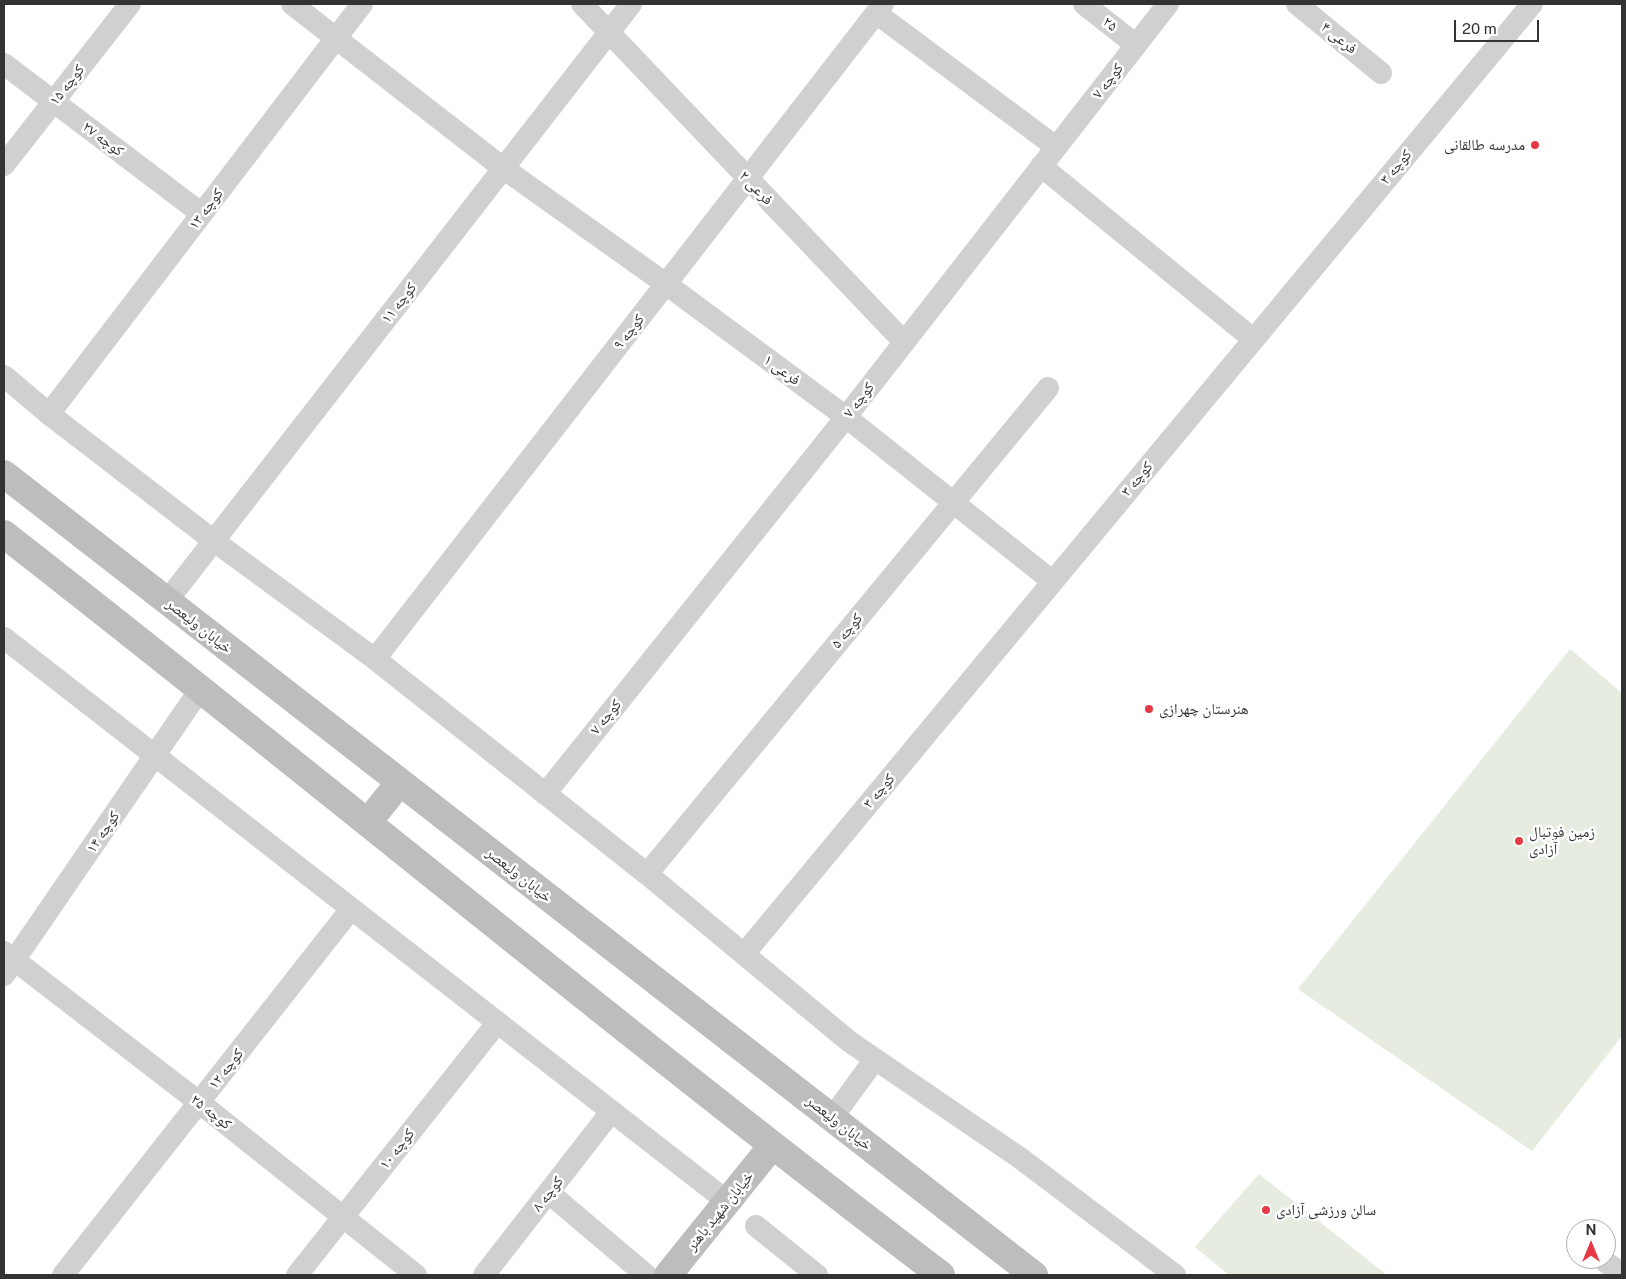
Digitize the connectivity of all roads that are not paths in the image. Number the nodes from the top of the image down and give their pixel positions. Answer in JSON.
{"nodes":[{"id":1,"x":130,"y":4,"type":"edge"},
{"id":2,"x":292,"y":4,"type":"edge"},
{"id":3,"x":362,"y":4,"type":"edge"},
{"id":4,"x":582,"y":4,"type":"edge"},
{"id":5,"x":631,"y":4,"type":"edge"},
{"id":6,"x":1084,"y":4,"type":"edge"},
{"id":7,"x":1168,"y":4,"type":"edge"},
{"id":8,"x":1296,"y":4,"type":"edge"},
{"id":9,"x":1532,"y":4,"type":"edge"},
{"id":10,"x":879,"y":8,"type":"edge"},
{"id":11,"x":609,"y":32,"type":"junction"},
{"id":12,"x":336,"y":39,"type":"junction"},
{"id":13,"x":1136,"y":45,"type":"junction"},
{"id":14,"x":4,"y":64,"type":"edge"},
{"id":15,"x":1381,"y":73,"type":"dead end"},
{"id":16,"x":54,"y":102,"type":"junction"},
{"id":17,"x":1056,"y":147,"type":"junction"},
{"id":18,"x":4,"y":165,"type":"edge"},
{"id":19,"x":1041,"y":166,"type":"junction"},
{"id":20,"x":503,"y":168,"type":"junction"},
{"id":21,"x":748,"y":179,"type":"junction"},
{"id":22,"x":202,"y":214,"type":"junction"},
{"id":23,"x":666,"y":284,"type":"junction"},
{"id":24,"x":1253,"y":339,"type":"junction"},
{"id":25,"x":904,"y":342,"type":"junction"},
{"id":26,"x":4,"y":376,"type":"edge"},
{"id":27,"x":1048,"y":388,"type":"dead end"},
{"id":28,"x":49,"y":414,"type":"junction"},
{"id":29,"x":846,"y":417,"type":"junction"},
{"id":30,"x":5,"y":478,"type":"edge"},
{"id":31,"x":952,"y":502,"type":"junction"},
{"id":32,"x":4,"y":534,"type":"edge"},
{"id":33,"x":214,"y":541,"type":"junction"},
{"id":34,"x":1052,"y":581,"type":"junction"},
{"id":35,"x":167,"y":602,"type":"junction"},
{"id":36,"x":4,"y":638,"type":"edge"},
{"id":37,"x":376,"y":659,"type":"junction"},
{"id":38,"x":201,"y":688,"type":"junction"},
{"id":39,"x":153,"y":755,"type":"junction"},
{"id":40,"x":400,"y":782,"type":"junction"},
{"id":41,"x":545,"y":794,"type":"junction"},
{"id":42,"x":368,"y":822,"type":"junction"},
{"id":43,"x":646,"y":874,"type":"junction"},
{"id":44,"x":351,"y":909,"type":"junction"},
{"id":45,"x":744,"y":954,"type":"junction"},
{"id":46,"x":7,"y":962,"type":"edge"},
{"id":47,"x":497,"y":1023,"type":"junction"},
{"id":48,"x":875,"y":1059,"type":"junction"},
{"id":49,"x":200,"y":1103,"type":"junction"},
{"id":50,"x":611,"y":1112,"type":"junction"},
{"id":51,"x":832,"y":1118,"type":"junction"},
{"id":52,"x":772,"y":1146,"type":"junction"},
{"id":53,"x":549,"y":1193,"type":"junction"},
{"id":54,"x":728,"y":1202,"type":"junction"},
{"id":55,"x":343,"y":1217,"type":"junction"},
{"id":56,"x":756,"y":1226,"type":"dead end"},
{"id":57,"x":63,"y":1275,"type":"edge"},
{"id":58,"x":297,"y":1275,"type":"edge"},
{"id":59,"x":416,"y":1275,"type":"edge"},
{"id":60,"x":484,"y":1275,"type":"edge"},
{"id":61,"x":646,"y":1275,"type":"edge"},
{"id":62,"x":668,"y":1275,"type":"edge"},
{"id":63,"x":817,"y":1275,"type":"edge"},
{"id":64,"x":941,"y":1275,"type":"edge"},
{"id":65,"x":1034,"y":1275,"type":"edge"},
{"id":66,"x":1176,"y":1275,"type":"edge"}],
"edges":[{"from":1,"to":16,"type":"street","name":"کوچه ۱۵"},
{"from":2,"to":12,"type":"street","name":"فرعی ۱"},
{"from":3,"to":12,"type":"street","name":"کوچه ۱۳"},
{"from":4,"to":11,"type":"street","name":"فرعی ۲"},
{"from":5,"to":11,"type":"street","name":"کوچه ۱۱"},
{"from":6,"to":13,"type":"street","name":"۲۵"},
{"from":7,"to":13,"type":"street","name":"کوچه ۷"},
{"from":8,"to":15,"type":"street","name":"فرعی ۴"},
{"from":9,"to":24,"type":"street","name":"کوچه ۳"},
{"from":10,"to":17,"type":"street"},
{"from":10,"to":21,"type":"street","name":"کوچه ۹"},
{"from":11,"to":20,"type":"street","name":"کوچه ۱۱"},
{"from":11,"to":21,"type":"street","name":"فرعی ۲"},
{"from":12,"to":20,"type":"street","name":"فرعی ۱"},
{"from":12,"to":22,"type":"street","name":"کوچه ۱۳"},
{"from":13,"to":17,"type":"street","name":"کوچه ۷"},
{"from":14,"to":16,"type":"street","name":"کوچه ۲۷"},
{"from":16,"to":18,"type":"street","name":"کوچه ۱۵"},
{"from":16,"to":22,"type":"street","name":"کوچه ۲۷"},
{"from":17,"to":19,"type":"street","name":"کوچه ۷"},
{"from":19,"to":24,"type":"street"},
{"from":19,"to":25,"type":"street","name":"کوچه ۷"},
{"from":20,"to":23,"type":"street","name":"فرعی ۱"},
{"from":20,"to":33,"type":"street","name":"کوچه ۱۱"},
{"from":21,"to":23,"type":"street","name":"کوچه ۹"},
{"from":21,"to":25,"type":"street","name":"فرعی ۲"},
{"from":22,"to":28,"type":"street","name":"کوچه ۱۳"},
{"from":23,"to":29,"type":"street","name":"فرعی ۱"},
{"from":23,"to":37,"type":"street","name":"کوچه ۹"},
{"from":24,"to":34,"type":"street","name":"کوچه ۳"},
{"from":25,"to":29,"type":"street","name":"کوچه ۷"},
{"from":26,"to":28,"type":"street"},
{"from":27,"to":31,"type":"street","name":"کوچه ۵"},
{"from":28,"to":33,"type":"street"},
{"from":29,"to":31,"type":"street","name":"فرعی ۱"},
{"from":29,"to":41,"type":"street","name":"کوچه ۷"},
{"from":30,"to":35,"type":"street","name":"خیابان ولیعصر"},
{"from":31,"to":34,"type":"street","name":"فرعی ۱"},
{"from":31,"to":43,"type":"street","name":"کوچه ۵"},
{"from":32,"to":38,"type":"street"},
{"from":33,"to":35,"type":"street","name":"کوچه ۱۱"},
{"from":33,"to":37,"type":"street"},
{"from":34,"to":45,"type":"street","name":"کوچه ۳"},
{"from":35,"to":40,"type":"street","name":"خیابان ولیعصر"},
{"from":36,"to":39,"type":"street"},
{"from":37,"to":41,"type":"street"},
{"from":38,"to":39,"type":"street","name":"کوچه ۱۴"},
{"from":38,"to":42,"type":"street"},
{"from":39,"to":44,"type":"street"},
{"from":39,"to":46,"type":"street","name":"کوچه ۱۴"},
{"from":40,"to":42,"type":"street"},
{"from":40,"to":51,"type":"street","name":"خیابان ولیعصر"},
{"from":41,"to":43,"type":"street"},
{"from":42,"to":52,"type":"street"},
{"from":43,"to":45,"type":"street"},
{"from":44,"to":47,"type":"street"},
{"from":44,"to":49,"type":"street","name":"کوچه ۱۲"},
{"from":45,"to":48,"type":"street"},
{"from":46,"to":49,"type":"street","name":"کوچه ۲۵"},
{"from":47,"to":50,"type":"street"},
{"from":47,"to":55,"type":"street","name":"کوچه ۱۰"},
{"from":48,"to":51,"type":"street"},
{"from":48,"to":66,"type":"street"},
{"from":49,"to":55,"type":"street","name":"کوچه ۲۵"},
{"from":49,"to":57,"type":"street","name":"کوچه ۱۲"},
{"from":50,"to":53,"type":"street","name":"کوچه ۸"},
{"from":50,"to":54,"type":"street"},
{"from":51,"to":65,"type":"street","name":"خیابان ولیعصر"},
{"from":52,"to":54,"type":"street","name":"خیابان شهید باهنر"},
{"from":52,"to":64,"type":"street"},
{"from":53,"to":60,"type":"street","name":"کوچه ۸"},
{"from":53,"to":61,"type":"street"},
{"from":54,"to":62,"type":"street","name":"خیابان شهید باهنر"},
{"from":55,"to":58,"type":"street","name":"کوچه ۱۰"},
{"from":55,"to":59,"type":"street","name":"کوچه ۲۵"},
{"from":56,"to":63,"type":"street"}]}
